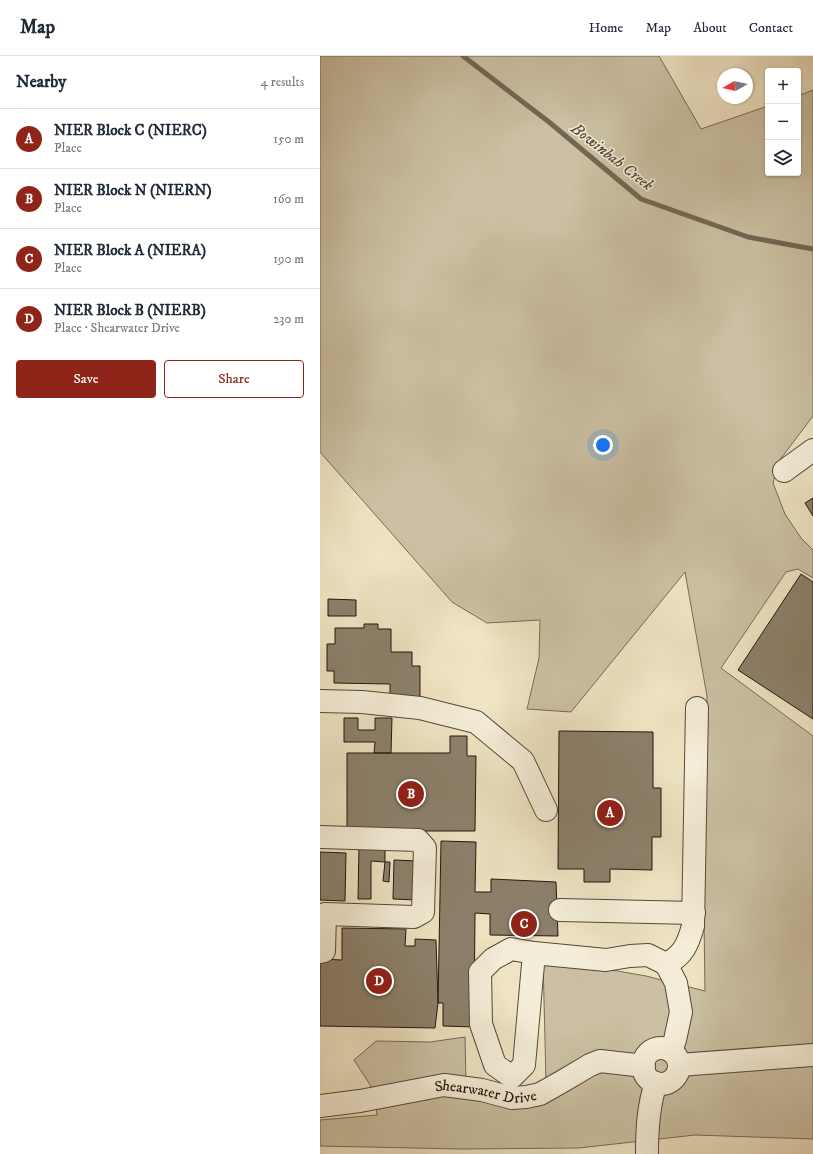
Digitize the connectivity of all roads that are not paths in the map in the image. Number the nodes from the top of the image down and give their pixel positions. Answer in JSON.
{"nodes":[{"id":1,"x":813,"y":450,"type":"edge"},
{"id":2,"x":784,"y":471,"type":"dead end"},
{"id":3,"x":320,"y":701,"type":"edge"},
{"id":4,"x":697,"y":708,"type":"dead end"},
{"id":5,"x":320,"y":715,"type":"edge"},
{"id":6,"x":546,"y":810,"type":"dead end"},
{"id":7,"x":320,"y":837,"type":"edge"},
{"id":8,"x":560,"y":910,"type":"dead end"},
{"id":9,"x":694,"y":913,"type":"junction"},
{"id":10,"x":320,"y":952,"type":"edge"},
{"id":11,"x":534,"y":953,"type":"junction"},
{"id":12,"x":666,"y":964,"type":"junction"},
{"id":13,"x":813,"y":1056,"type":"edge"},
{"id":14,"x":675,"y":1058,"type":"junction"},
{"id":15,"x":650,"y":1074,"type":"junction"},
{"id":16,"x":320,"y":1106,"type":"edge"},
{"id":17,"x":647,"y":1154,"type":"edge"}],
"edges":[{"from":1,"to":2,"type":"street"},
{"from":3,"to":5,"type":"street"},
{"from":3,"to":6,"type":"street"},
{"from":4,"to":9,"type":"street"},
{"from":7,"to":10,"type":"street"},
{"from":8,"to":9,"type":"street"},
{"from":9,"to":12,"type":"street"},
{"from":11,"to":11,"type":"street"},
{"from":11,"to":12,"type":"street"},
{"from":12,"to":14,"type":"street"},
{"from":13,"to":14,"type":"street"},
{"from":14,"to":15,"type":"street"},
{"from":14,"to":15,"type":"street"},
{"from":15,"to":16,"type":"street","name":"Shearwater Drive"},
{"from":15,"to":17,"type":"street"}]}
